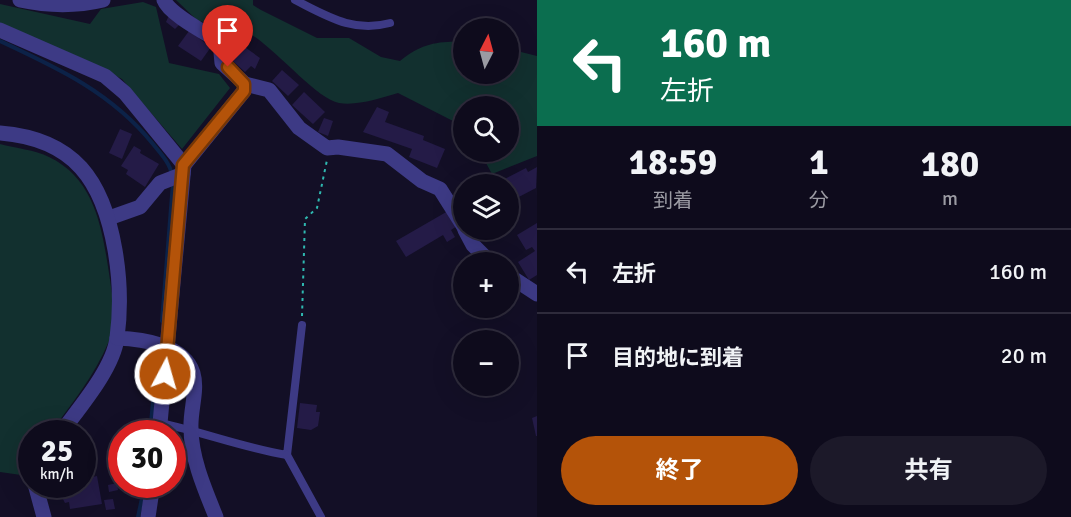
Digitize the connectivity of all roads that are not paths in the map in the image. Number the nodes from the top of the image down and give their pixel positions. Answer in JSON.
{"nodes":[{"id":1,"x":20,"y":0,"type":"edge"},
{"id":2,"x":103,"y":0,"type":"edge"},
{"id":3,"x":164,"y":0,"type":"edge"},
{"id":4,"x":295,"y":0,"type":"edge"},
{"id":5,"x":390,"y":23,"type":"dead end"},
{"id":6,"x":0,"y":30,"type":"edge"},
{"id":7,"x":244,"y":84,"type":"junction"},
{"id":8,"x":0,"y":133,"type":"edge"},
{"id":9,"x":183,"y":170,"type":"junction"},
{"id":10,"x":453,"y":210,"type":"edge"},
{"id":11,"x":109,"y":218,"type":"junction"},
{"id":12,"x":470,"y":240,"type":"edge"},
{"id":13,"x":480,"y":252,"type":"edge"},
{"id":14,"x":519,"y":282,"type":"edge"},
{"id":15,"x":537,"y":294,"type":"edge"},
{"id":16,"x":302,"y":325,"type":"road end"},
{"id":17,"x":117,"y":338,"type":"junction"},
{"id":18,"x":168,"y":348,"type":"junction"},
{"id":19,"x":70,"y":420,"type":"edge"},
{"id":20,"x":161,"y":420,"type":"edge"},
{"id":21,"x":186,"y":429,"type":"edge"},
{"id":22,"x":191,"y":429,"type":"junction"},
{"id":23,"x":287,"y":456,"type":"junction"},
{"id":24,"x":39,"y":498,"type":"edge"},
{"id":25,"x":151,"y":498,"type":"edge"},
{"id":26,"x":44,"y":517,"type":"edge"},
{"id":27,"x":148,"y":517,"type":"edge"},
{"id":28,"x":216,"y":517,"type":"edge"},
{"id":29,"x":321,"y":517,"type":"edge"}],
"edges":[{"from":1,"to":2,"type":"street"},
{"from":3,"to":7,"type":"street"},
{"from":4,"to":5,"type":"lane"},
{"from":6,"to":9,"type":"street"},
{"from":7,"to":9,"type":"street"},
{"from":7,"to":10,"type":"street"},
{"from":8,"to":11,"type":"street"},
{"from":9,"to":11,"type":"street"},
{"from":9,"to":18,"type":"street"},
{"from":11,"to":17,"type":"street"},
{"from":12,"to":13,"type":"street"},
{"from":14,"to":15,"type":"street"},
{"from":16,"to":23,"type":"lane"},
{"from":17,"to":18,"type":"street"},
{"from":17,"to":19,"type":"street"},
{"from":18,"to":20,"type":"street"},
{"from":18,"to":22,"type":"street"},
{"from":21,"to":22,"type":"lane"},
{"from":22,"to":23,"type":"lane"},
{"from":22,"to":28,"type":"street"},
{"from":23,"to":29,"type":"lane"},
{"from":24,"to":26,"type":"street"},
{"from":25,"to":27,"type":"street"}]}
